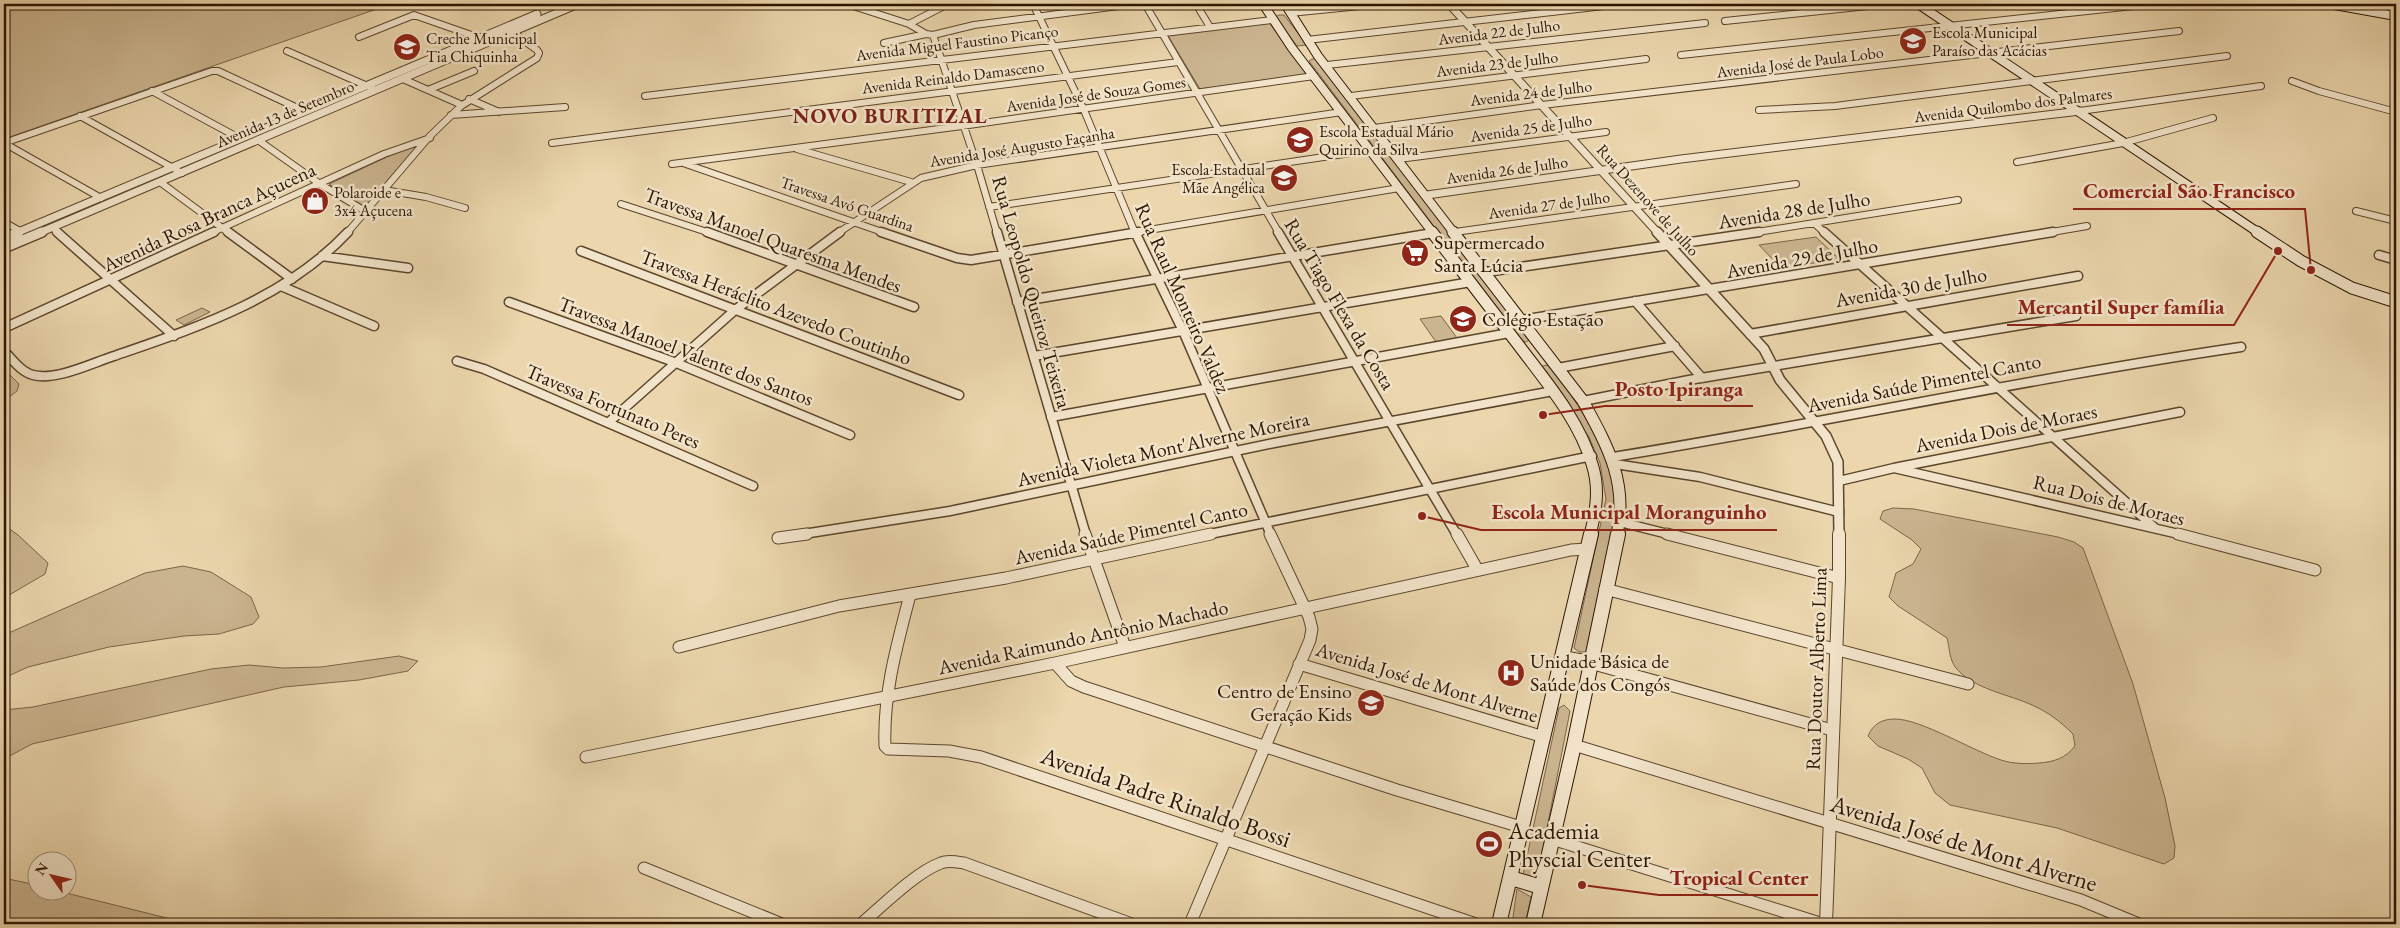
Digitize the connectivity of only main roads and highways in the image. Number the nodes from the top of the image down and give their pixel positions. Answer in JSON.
{"nodes":[{"id":1,"x":1263,"y":4,"type":"edge"},
{"id":2,"x":1918,"y":4,"type":"edge"},
{"id":3,"x":2329,"y":4,"type":"edge"},
{"id":4,"x":1287,"y":8,"type":"edge"},
{"id":5,"x":2396,"y":16,"type":"edge"},
{"id":6,"x":1309,"y":43,"type":"junction"},
{"id":7,"x":1292,"y":48,"type":"junction"},
{"id":8,"x":1318,"y":56,"type":"junction"},
{"id":9,"x":1301,"y":58,"type":"junction"},
{"id":10,"x":2396,"y":302,"type":"edge"},
{"id":11,"x":1548,"y":357,"type":"junction"},
{"id":12,"x":1530,"y":360,"type":"junction"},
{"id":13,"x":1563,"y":658,"type":"junction"},
{"id":14,"x":1590,"y":663,"type":"junction"},
{"id":15,"x":1510,"y":878,"type":"junction"},
{"id":16,"x":1541,"y":887,"type":"junction"},
{"id":17,"x":1499,"y":924,"type":"edge"},
{"id":18,"x":1534,"y":924,"type":"edge"}],
"edges":[{"from":1,"to":7,"type":"main road"},
{"from":2,"to":10,"type":"main road"},
{"from":3,"to":5,"type":"main road"},
{"from":4,"to":6,"type":"main road"},
{"from":6,"to":7,"type":"main road"},
{"from":6,"to":8,"type":"main road"},
{"from":7,"to":9,"type":"main road"},
{"from":8,"to":9,"type":"main road"},
{"from":8,"to":11,"type":"main road"},
{"from":9,"to":12,"type":"main road"},
{"from":11,"to":12,"type":"main road"},
{"from":11,"to":14,"type":"main road"},
{"from":12,"to":13,"type":"main road"},
{"from":13,"to":14,"type":"main road"},
{"from":13,"to":15,"type":"main road"},
{"from":14,"to":16,"type":"main road"},
{"from":15,"to":16,"type":"main road"},
{"from":15,"to":17,"type":"main road"},
{"from":16,"to":18,"type":"main road"}]}
